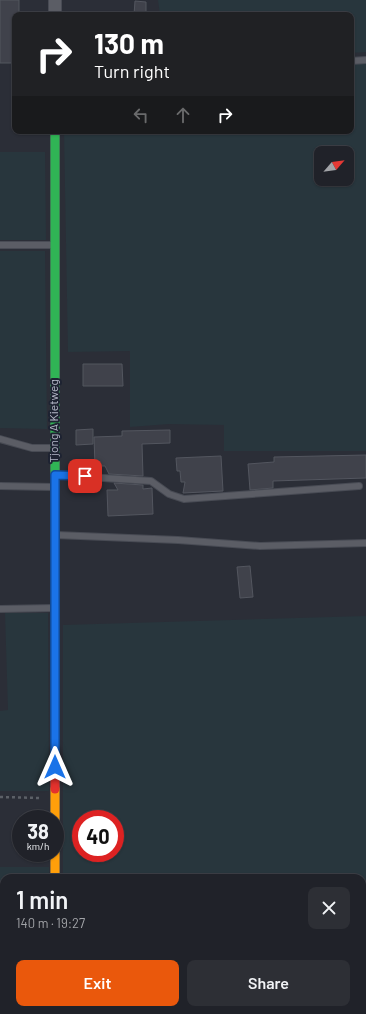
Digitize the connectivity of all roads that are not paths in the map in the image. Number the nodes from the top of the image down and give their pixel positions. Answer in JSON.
{"nodes":[{"id":1,"x":55,"y":0,"type":"edge"},
{"id":2,"x":55,"y":12,"type":"edge"},
{"id":3,"x":354,"y":60,"type":"edge"},
{"id":4,"x":366,"y":60,"type":"edge"},
{"id":5,"x":55,"y":134,"type":"edge"},
{"id":6,"x":0,"y":245,"type":"edge"},
{"id":7,"x":54,"y":245,"type":"junction"},
{"id":8,"x":0,"y":439,"type":"edge"},
{"id":9,"x":54,"y":448,"type":"junction"},
{"id":10,"x":55,"y":475,"type":"junction"},
{"id":11,"x":0,"y":486,"type":"edge"},
{"id":12,"x":359,"y":486,"type":"dead end"},
{"id":13,"x":55,"y":487,"type":"junction"},
{"id":14,"x":55,"y":535,"type":"junction"},
{"id":15,"x":366,"y":543,"type":"edge"},
{"id":16,"x":54,"y":608,"type":"junction"},
{"id":17,"x":0,"y":609,"type":"edge"},
{"id":18,"x":55,"y":874,"type":"edge"}],
"edges":[{"from":1,"to":2,"type":"street"},
{"from":3,"to":4,"type":"lane"},
{"from":5,"to":7,"type":"street","name":"Tjong A Kietweg"},
{"from":6,"to":7,"type":"lane"},
{"from":7,"to":9,"type":"street","name":"Tjong A Kietweg"},
{"from":8,"to":9,"type":"lane"},
{"from":9,"to":10,"type":"street","name":"Tjong A Kietweg"},
{"from":10,"to":12,"type":"lane"},
{"from":10,"to":13,"type":"street","name":"Tjong A Kietweg"},
{"from":11,"to":13,"type":"lane"},
{"from":13,"to":14,"type":"street","name":"Tjong A Kietweg"},
{"from":14,"to":15,"type":"lane"},
{"from":14,"to":16,"type":"street","name":"Tjong A Kietweg"},
{"from":16,"to":17,"type":"lane"},
{"from":16,"to":18,"type":"street","name":"Tjong A Kietweg"}]}
